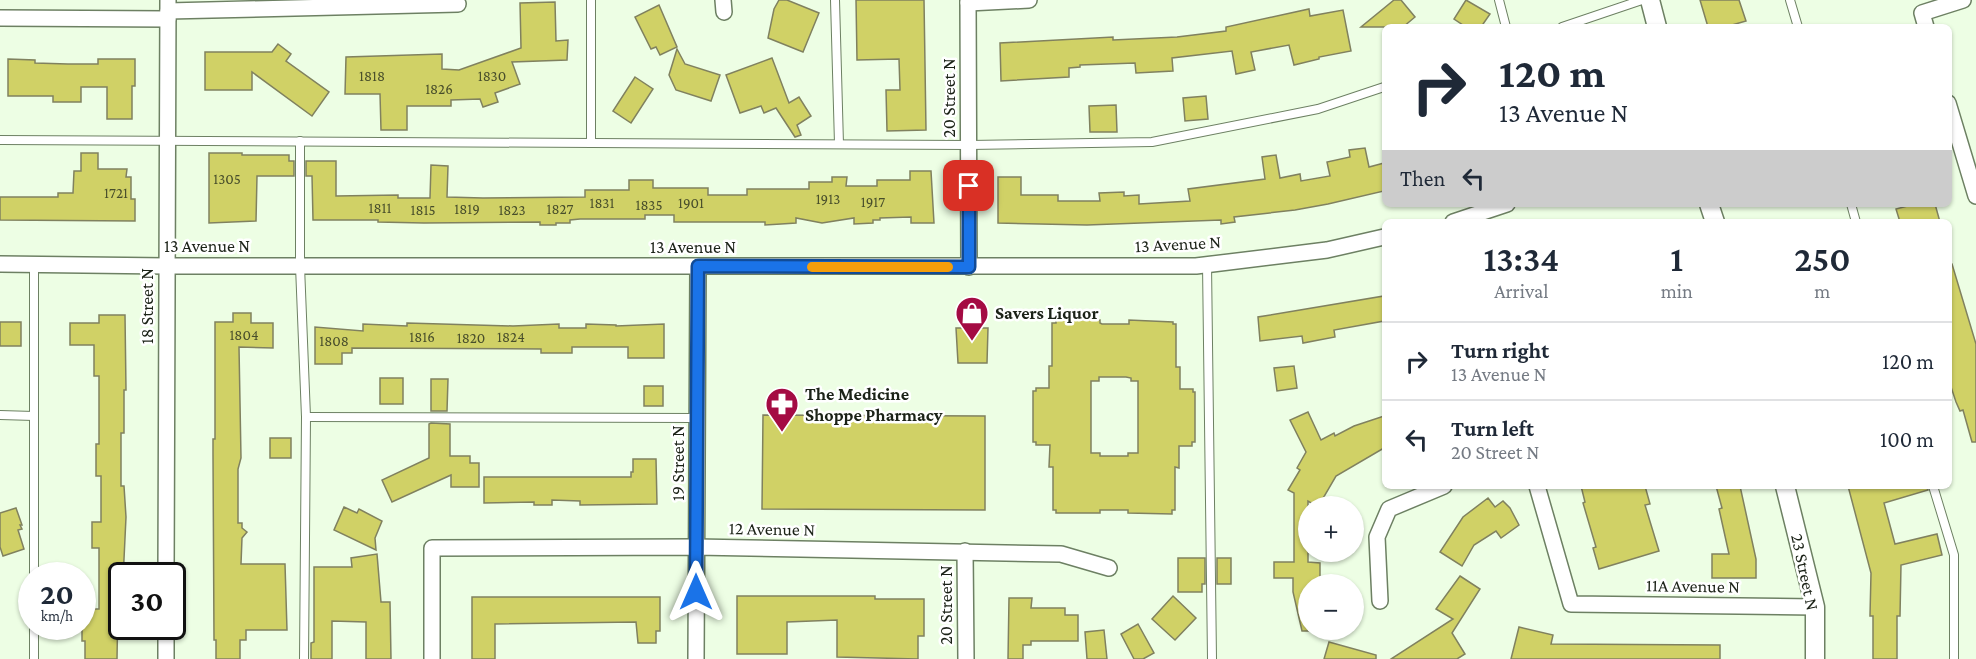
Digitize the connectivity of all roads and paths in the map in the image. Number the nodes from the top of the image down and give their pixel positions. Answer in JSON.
{"nodes":[{"id":1,"x":591,"y":0,"type":"edge"},
{"id":2,"x":836,"y":0,"type":"edge"},
{"id":3,"x":1029,"y":0,"type":"edge"},
{"id":4,"x":1499,"y":0,"type":"edge"},
{"id":5,"x":1642,"y":0,"type":"edge"},
{"id":6,"x":1650,"y":0,"type":"edge"},
{"id":7,"x":1790,"y":0,"type":"edge"},
{"id":8,"x":1963,"y":0,"type":"edge"},
{"id":9,"x":968,"y":2,"type":"edge"},
{"id":10,"x":458,"y":4,"type":"dead end"},
{"id":11,"x":168,"y":10,"type":"edge"},
{"id":12,"x":0,"y":18,"type":"edge"},
{"id":13,"x":1924,"y":20,"type":"edge"},
{"id":14,"x":1505,"y":24,"type":"edge"},
{"id":15,"x":1571,"y":24,"type":"edge"},
{"id":16,"x":1656,"y":24,"type":"edge"},
{"id":17,"x":1797,"y":24,"type":"edge"},
{"id":18,"x":1382,"y":88,"type":"edge"},
{"id":19,"x":1952,"y":116,"type":"edge"},
{"id":20,"x":167,"y":139,"type":"junction"},
{"id":21,"x":0,"y":140,"type":"edge"},
{"id":22,"x":300,"y":141,"type":"junction"},
{"id":23,"x":591,"y":143,"type":"junction"},
{"id":24,"x":838,"y":144,"type":"junction"},
{"id":25,"x":969,"y":145,"type":"junction"},
{"id":26,"x":1976,"y":196,"type":"edge"},
{"id":27,"x":1499,"y":207,"type":"edge"},
{"id":28,"x":1465,"y":219,"type":"edge"},
{"id":29,"x":1382,"y":237,"type":"edge"},
{"id":30,"x":34,"y":263,"type":"junction"},
{"id":31,"x":0,"y":264,"type":"edge"},
{"id":32,"x":1207,"y":264,"type":"junction"},
{"id":33,"x":167,"y":266,"type":"junction"},
{"id":34,"x":300,"y":266,"type":"junction"},
{"id":35,"x":698,"y":266,"type":"junction"},
{"id":36,"x":969,"y":267,"type":"junction"},
{"id":37,"x":0,"y":415,"type":"edge"},
{"id":38,"x":34,"y":416,"type":"junction"},
{"id":39,"x":306,"y":417,"type":"junction"},
{"id":40,"x":697,"y":418,"type":"junction"},
{"id":41,"x":1437,"y":489,"type":"edge"},
{"id":42,"x":1538,"y":489,"type":"edge"},
{"id":43,"x":1786,"y":489,"type":"edge"},
{"id":44,"x":1935,"y":489,"type":"edge"},
{"id":45,"x":696,"y":547,"type":"junction"},
{"id":46,"x":965,"y":551,"type":"junction"},
{"id":47,"x":34,"y":562,"type":"edge"},
{"id":48,"x":166,"y":562,"type":"edge"},
{"id":49,"x":1109,"y":568,"type":"dead end"},
{"id":50,"x":1380,"y":601,"type":"dead end"},
{"id":51,"x":1815,"y":606,"type":"junction"},
{"id":52,"x":34,"y":640,"type":"edge"},
{"id":53,"x":166,"y":640,"type":"edge"},
{"id":54,"x":33,"y":659,"type":"edge"},
{"id":55,"x":166,"y":659,"type":"edge"},
{"id":56,"x":304,"y":659,"type":"edge"},
{"id":57,"x":432,"y":659,"type":"edge"},
{"id":58,"x":696,"y":659,"type":"edge"},
{"id":59,"x":966,"y":659,"type":"edge"},
{"id":60,"x":1212,"y":659,"type":"edge"},
{"id":61,"x":1815,"y":659,"type":"edge"},
{"id":62,"x":1954,"y":659,"type":"edge"}],
"edges":[{"from":1,"to":23,"type":"lane"},
{"from":2,"to":24,"type":"lane"},
{"from":3,"to":9,"type":"street"},
{"from":4,"to":14,"type":"lane"},
{"from":5,"to":15,"type":"lane"},
{"from":6,"to":16,"type":"street"},
{"from":7,"to":17,"type":"lane"},
{"from":8,"to":13,"type":"street"},
{"from":9,"to":25,"type":"street","name":"20 Street N"},
{"from":10,"to":11,"type":"street"},
{"from":11,"to":12,"type":"street"},
{"from":11,"to":20,"type":"street","name":"18 Street N"},
{"from":18,"to":25,"type":"lane"},
{"from":19,"to":26,"type":"street"},
{"from":20,"to":21,"type":"lane"},
{"from":20,"to":22,"type":"lane"},
{"from":20,"to":33,"type":"street","name":"18 Street N"},
{"from":22,"to":23,"type":"lane"},
{"from":22,"to":34,"type":"lane"},
{"from":23,"to":24,"type":"lane"},
{"from":24,"to":25,"type":"lane"},
{"from":25,"to":36,"type":"street","name":"20 Street N"},
{"from":27,"to":28,"type":"street"},
{"from":29,"to":32,"type":"street","name":"13 Avenue N"},
{"from":30,"to":31,"type":"street","name":"13 Avenue N"},
{"from":30,"to":33,"type":"street","name":"13 Avenue N"},
{"from":30,"to":38,"type":"lane"},
{"from":32,"to":36,"type":"street","name":"13 Avenue N"},
{"from":32,"to":60,"type":"lane"},
{"from":33,"to":34,"type":"street","name":"13 Avenue N"},
{"from":33,"to":48,"type":"street","name":"18 Street N"},
{"from":34,"to":35,"type":"street","name":"13 Avenue N"},
{"from":34,"to":39,"type":"lane"},
{"from":35,"to":36,"type":"street","name":"13 Avenue N"},
{"from":35,"to":40,"type":"street","name":"19 Street N"},
{"from":37,"to":38,"type":"lane"},
{"from":38,"to":47,"type":"lane"},
{"from":39,"to":40,"type":"lane"},
{"from":39,"to":56,"type":"lane"},
{"from":40,"to":45,"type":"street","name":"19 Street N"},
{"from":41,"to":50,"type":"street"},
{"from":42,"to":51,"type":"street","name":"11A Avenue N"},
{"from":43,"to":51,"type":"street","name":"23 Street N"},
{"from":44,"to":62,"type":"lane"},
{"from":45,"to":46,"type":"street","name":"12 Avenue N"},
{"from":45,"to":57,"type":"street","name":"12 Avenue N"},
{"from":45,"to":58,"type":"street","name":"19 Street N"},
{"from":46,"to":49,"type":"street","name":"12 Avenue N"},
{"from":46,"to":59,"type":"street","name":"20 Street N"},
{"from":51,"to":61,"type":"street","name":"23 Street N"},
{"from":52,"to":54,"type":"lane"},
{"from":53,"to":55,"type":"street"}]}
